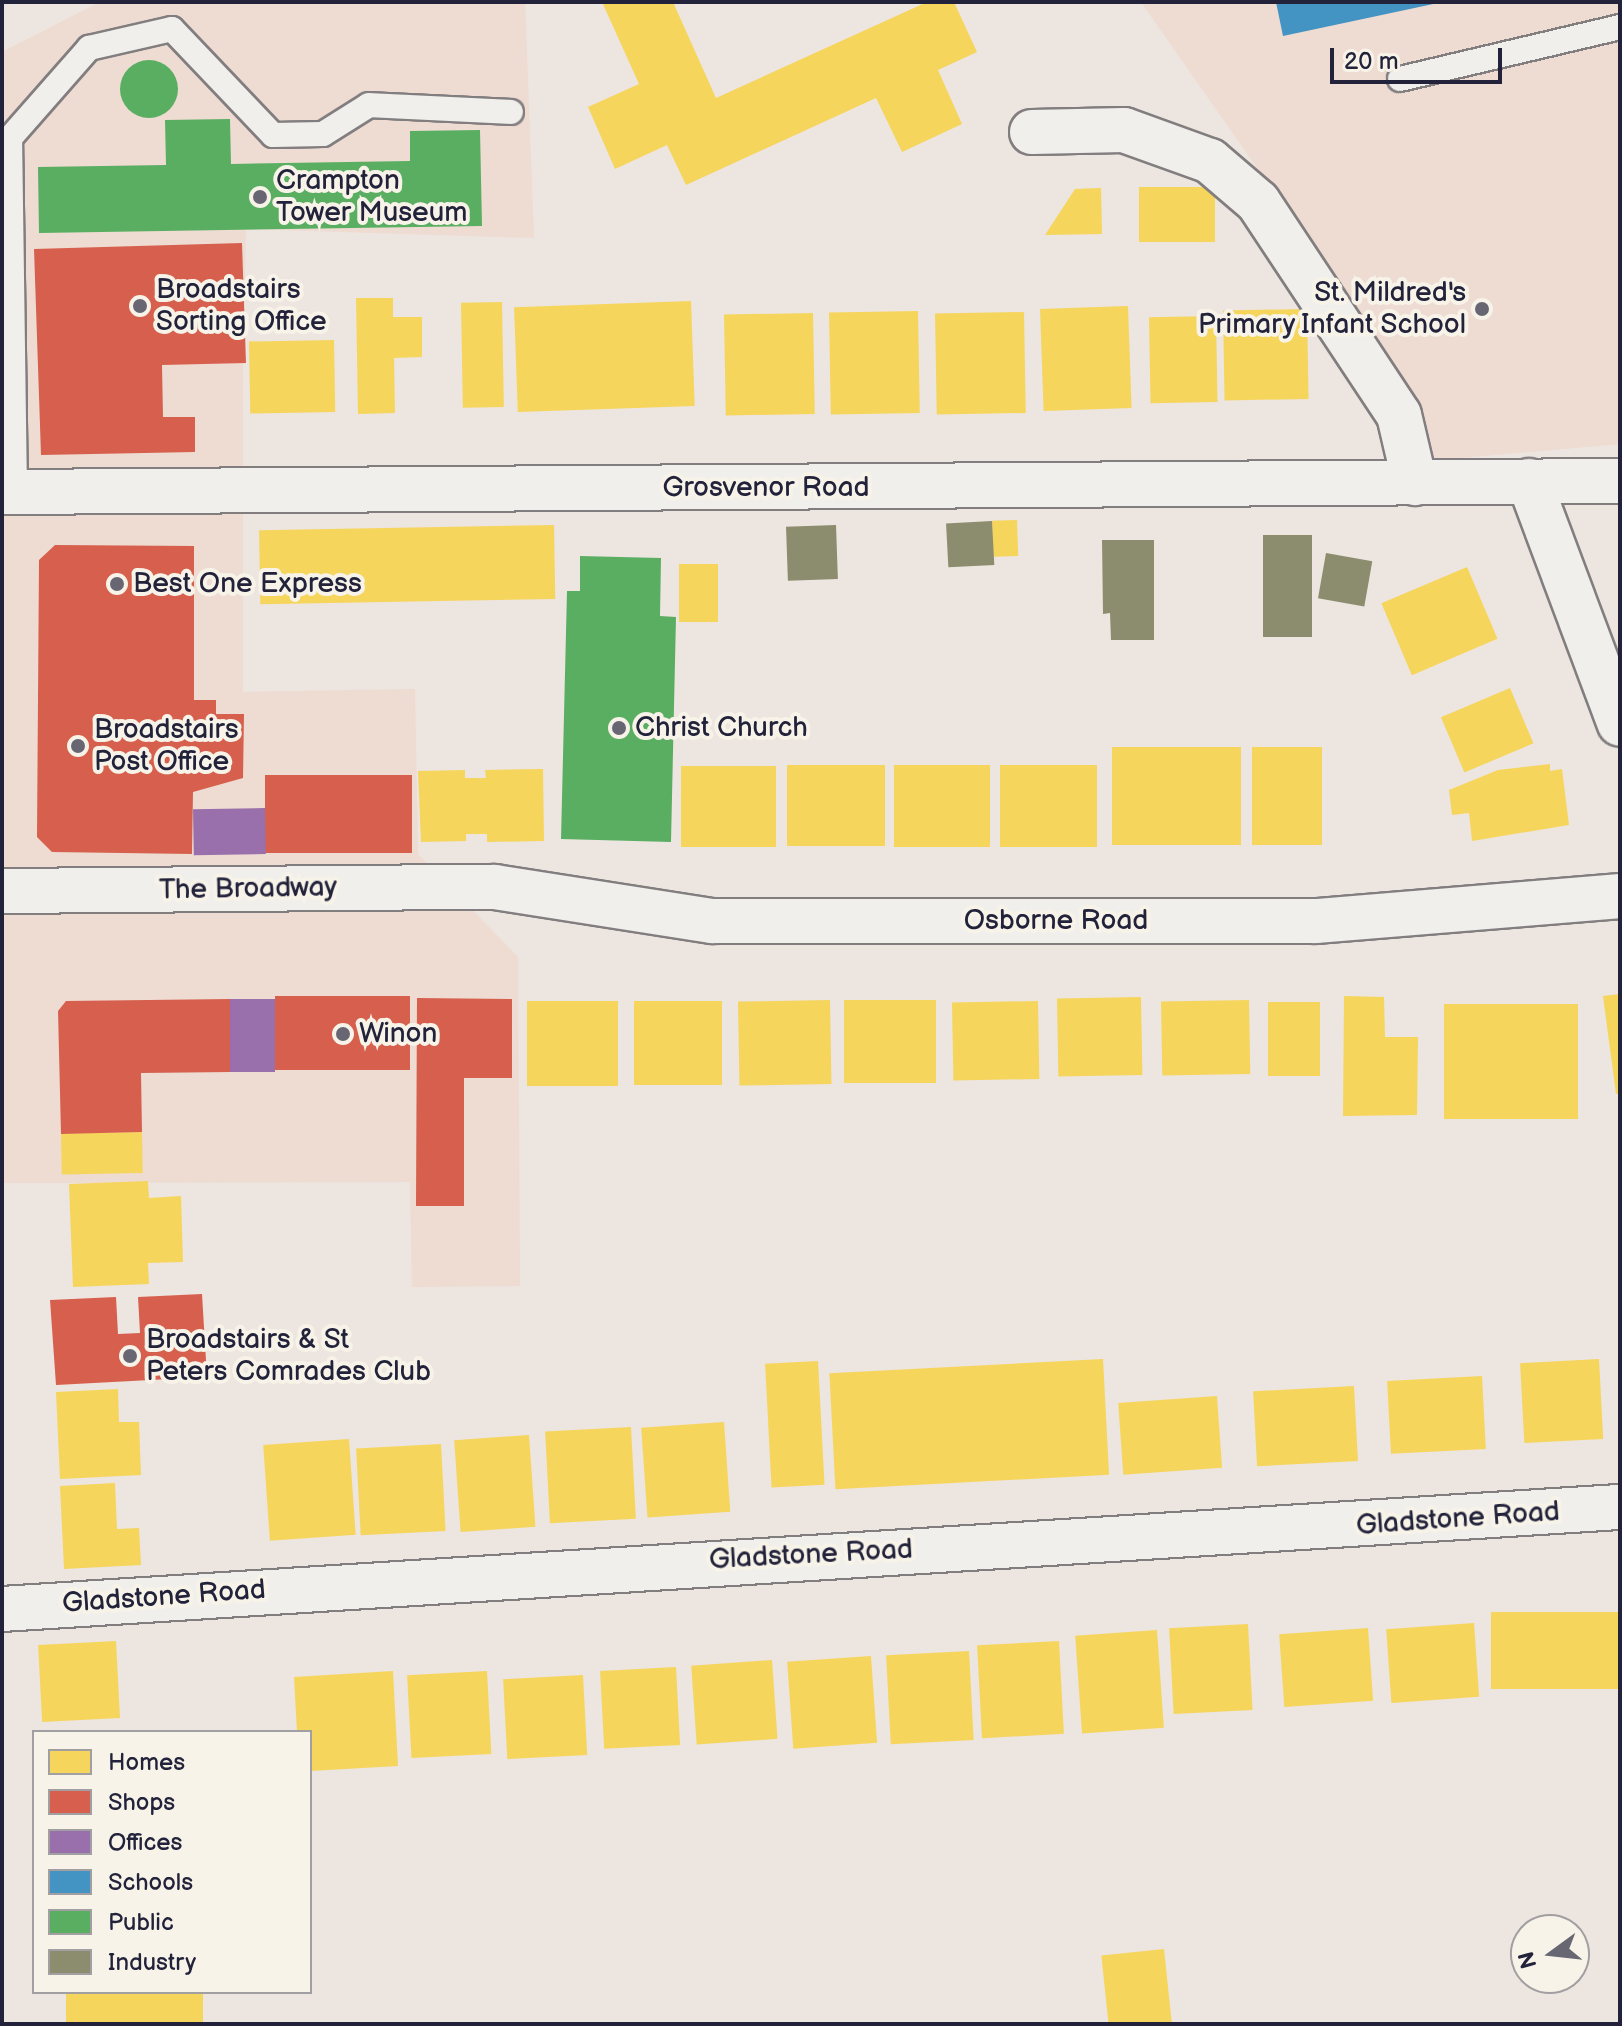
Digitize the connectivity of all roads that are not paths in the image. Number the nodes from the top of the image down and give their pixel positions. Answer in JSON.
{"nodes":[{"id":1,"x":1620,"y":27,"type":"edge"},
{"id":2,"x":1400,"y":79,"type":"dead end"},
{"id":3,"x":511,"y":112,"type":"dead end"},
{"id":4,"x":1032,"y":132,"type":"dead end"},
{"id":5,"x":1529,"y":481,"type":"junction"},
{"id":6,"x":1620,"y":481,"type":"edge"},
{"id":7,"x":1415,"y":483,"type":"junction"},
{"id":8,"x":9,"y":492,"type":"edge"},
{"id":9,"x":1620,"y":724,"type":"edge"},
{"id":10,"x":494,"y":887,"type":"joint"},
{"id":11,"x":2,"y":891,"type":"edge"},
{"id":12,"x":1620,"y":896,"type":"edge"},
{"id":13,"x":1620,"y":1507,"type":"edge"},
{"id":14,"x":2,"y":1609,"type":"edge"}],
"edges":[{"from":1,"to":2,"type":"lane"},
{"from":3,"to":8,"type":"lane"},
{"from":4,"to":7,"type":"street"},
{"from":5,"to":6,"type":"street","name":"Grosvenor Road"},
{"from":5,"to":7,"type":"street","name":"Grosvenor Road"},
{"from":5,"to":9,"type":"street"},
{"from":7,"to":8,"type":"street","name":"Grosvenor Road"},
{"from":10,"to":11,"type":"street","name":"The Broadway"},
{"from":10,"to":12,"type":"street","name":"Osborne Road"},
{"from":13,"to":14,"type":"street","name":"Gladstone Road"}]}
